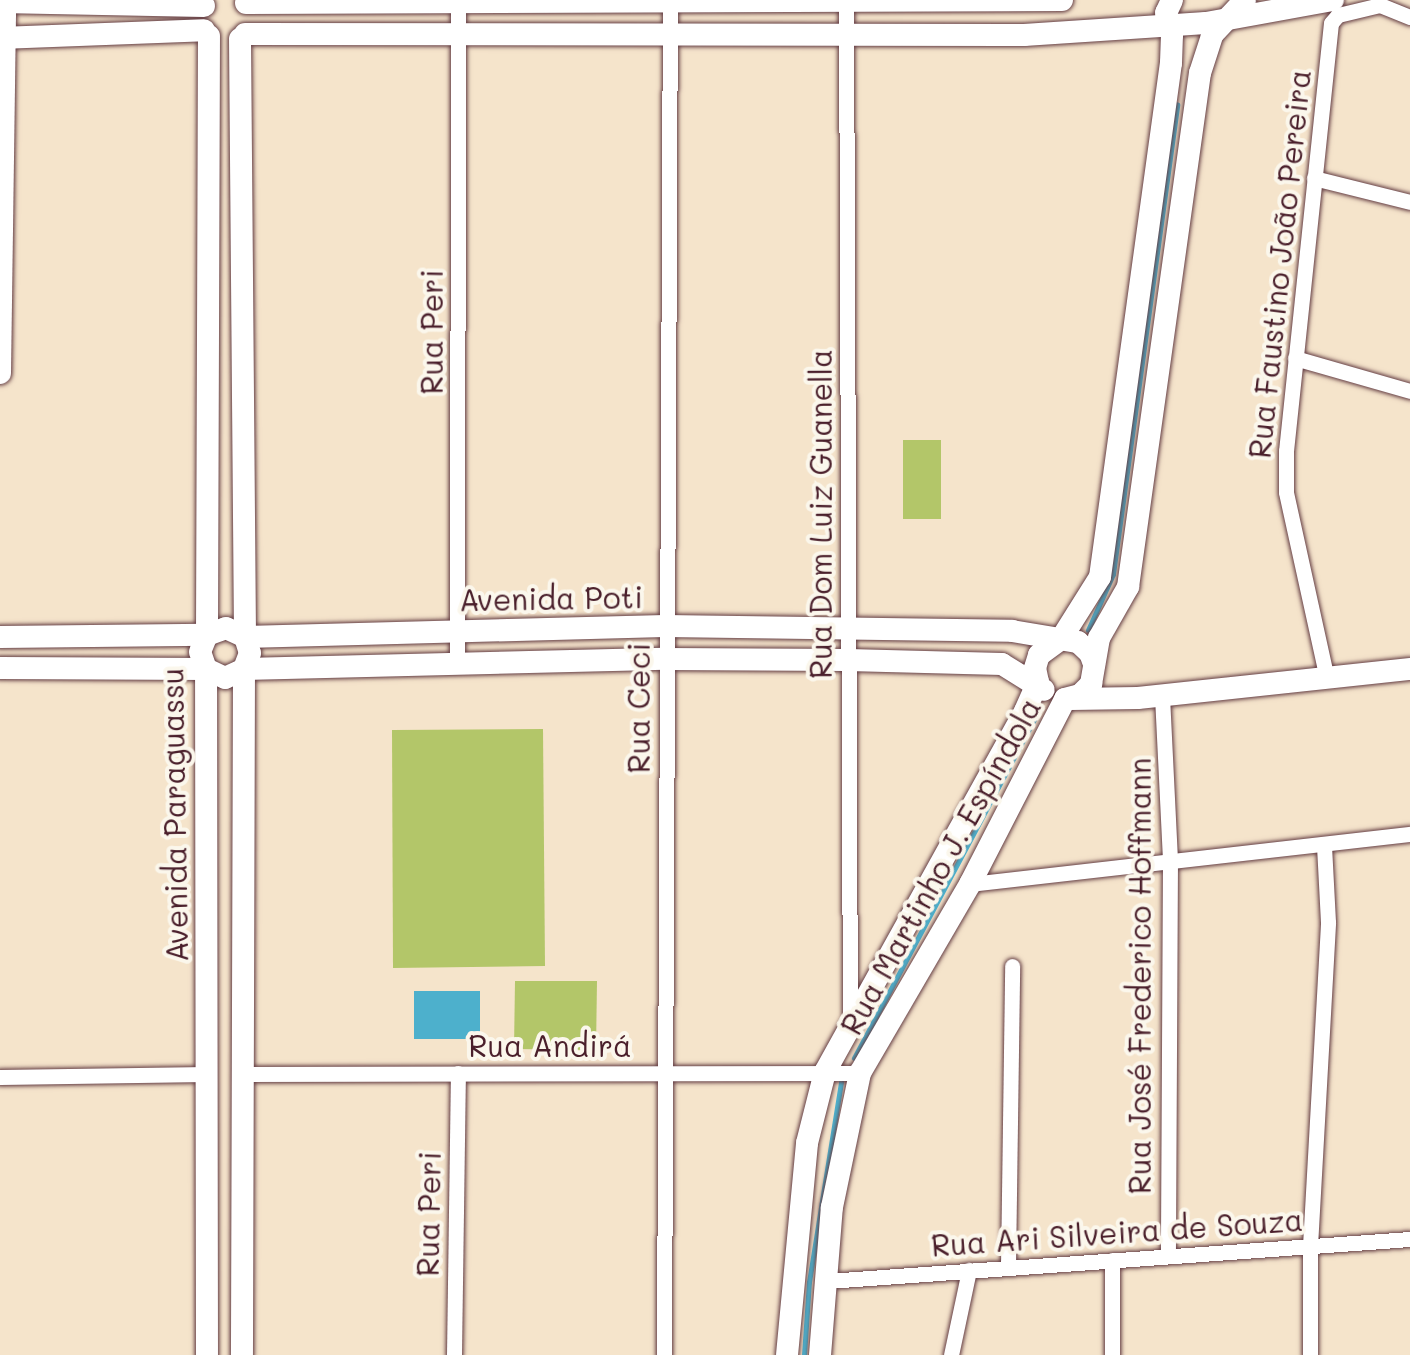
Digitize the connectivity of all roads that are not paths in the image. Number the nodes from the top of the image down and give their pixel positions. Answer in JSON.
{"nodes":[{"id":1,"x":670,"y":0,"type":"edge"},
{"id":2,"x":846,"y":0,"type":"edge"},
{"id":3,"x":968,"y":0,"type":"edge"},
{"id":4,"x":1024,"y":0,"type":"edge"},
{"id":5,"x":1052,"y":0,"type":"edge"},
{"id":6,"x":1062,"y":0,"type":"edge"},
{"id":7,"x":1172,"y":0,"type":"edge"},
{"id":8,"x":1244,"y":0,"type":"edge"},
{"id":9,"x":1333,"y":0,"type":"edge"},
{"id":10,"x":4,"y":1,"type":"edge"},
{"id":11,"x":245,"y":1,"type":"edge"},
{"id":12,"x":458,"y":1,"type":"edge"},
{"id":13,"x":586,"y":1,"type":"edge"},
{"id":14,"x":796,"y":1,"type":"edge"},
{"id":15,"x":1380,"y":2,"type":"edge"},
{"id":16,"x":206,"y":3,"type":"edge"},
{"id":17,"x":1410,"y":17,"type":"edge"},
{"id":18,"x":1227,"y":19,"type":"junction"},
{"id":19,"x":1169,"y":26,"type":"junction"},
{"id":20,"x":206,"y":33,"type":"junction"},
{"id":21,"x":1024,"y":34,"type":"junction"},
{"id":22,"x":797,"y":35,"type":"junction"},
{"id":23,"x":847,"y":35,"type":"junction"},
{"id":24,"x":967,"y":35,"type":"junction"},
{"id":25,"x":242,"y":36,"type":"junction"},
{"id":26,"x":458,"y":36,"type":"junction"},
{"id":27,"x":586,"y":36,"type":"junction"},
{"id":28,"x":669,"y":36,"type":"junction"},
{"id":29,"x":3,"y":38,"type":"edge"},
{"id":30,"x":1314,"y":178,"type":"junction"},
{"id":31,"x":1410,"y":202,"type":"edge"},
{"id":32,"x":1295,"y":358,"type":"junction"},
{"id":33,"x":0,"y":373,"type":"edge"},
{"id":34,"x":1410,"y":391,"type":"edge"},
{"id":35,"x":665,"y":626,"type":"junction"},
{"id":36,"x":847,"y":629,"type":"junction"},
{"id":37,"x":459,"y":630,"type":"junction"},
{"id":38,"x":207,"y":636,"type":"junction"},
{"id":39,"x":0,"y":637,"type":"edge"},
{"id":40,"x":245,"y":637,"type":"junction"},
{"id":41,"x":1061,"y":639,"type":"junction"},
{"id":42,"x":665,"y":659,"type":"junction"},
{"id":43,"x":848,"y":660,"type":"junction"},
{"id":44,"x":457,"y":663,"type":"junction"},
{"id":45,"x":0,"y":668,"type":"edge"},
{"id":46,"x":1094,"y":668,"type":"junction"},
{"id":47,"x":206,"y":669,"type":"junction"},
{"id":48,"x":244,"y":669,"type":"junction"},
{"id":49,"x":1410,"y":669,"type":"edge"},
{"id":50,"x":1327,"y":679,"type":"junction"},
{"id":51,"x":1038,"y":682,"type":"junction"},
{"id":52,"x":1162,"y":696,"type":"junction"},
{"id":53,"x":1068,"y":698,"type":"junction"},
{"id":54,"x":1138,"y":698,"type":"junction"},
{"id":55,"x":1410,"y":834,"type":"edge"},
{"id":56,"x":1324,"y":845,"type":"junction"},
{"id":57,"x":1170,"y":859,"type":"junction"},
{"id":58,"x":970,"y":884,"type":"junction"},
{"id":59,"x":1012,"y":966,"type":"dead end"},
{"id":60,"x":850,"y":1028,"type":"junction"},
{"id":61,"x":668,"y":1072,"type":"junction"},
{"id":62,"x":825,"y":1072,"type":"junction"},
{"id":63,"x":458,"y":1073,"type":"junction"},
{"id":64,"x":860,"y":1073,"type":"junction"},
{"id":65,"x":207,"y":1074,"type":"junction"},
{"id":66,"x":241,"y":1074,"type":"junction"},
{"id":67,"x":0,"y":1078,"type":"edge"},
{"id":68,"x":1410,"y":1238,"type":"edge"},
{"id":69,"x":1310,"y":1246,"type":"junction"},
{"id":70,"x":1168,"y":1255,"type":"junction"},
{"id":71,"x":1112,"y":1260,"type":"junction"},
{"id":72,"x":1008,"y":1266,"type":"junction"},
{"id":73,"x":969,"y":1270,"type":"junction"},
{"id":74,"x":828,"y":1281,"type":"junction"},
{"id":75,"x":207,"y":1355,"type":"edge"},
{"id":76,"x":242,"y":1355,"type":"edge"},
{"id":77,"x":454,"y":1355,"type":"edge"},
{"id":78,"x":664,"y":1355,"type":"edge"},
{"id":79,"x":787,"y":1355,"type":"edge"},
{"id":80,"x":820,"y":1355,"type":"edge"},
{"id":81,"x":951,"y":1355,"type":"edge"},
{"id":82,"x":1112,"y":1355,"type":"edge"},
{"id":83,"x":1310,"y":1355,"type":"edge"}],
"edges":[{"from":1,"to":13,"type":"main road"},
{"from":1,"to":14,"type":"main road"},
{"from":1,"to":28,"type":"street","name":"Rua Ceci"},
{"from":2,"to":3,"type":"main road"},
{"from":2,"to":14,"type":"main road"},
{"from":2,"to":23,"type":"street","name":"Rua Dom Luiz Guanella"},
{"from":3,"to":4,"type":"main road"},
{"from":3,"to":24,"type":"main road"},
{"from":4,"to":5,"type":"main road"},
{"from":4,"to":21,"type":"main road"},
{"from":5,"to":6,"type":"main road"},
{"from":7,"to":19,"type":"main road","name":"Rua Martinho J. Espíndola"},
{"from":8,"to":18,"type":"main road","name":"Rua Martinho J. Espíndola"},
{"from":9,"to":18,"type":"main road"},
{"from":10,"to":16,"type":"main road"},
{"from":10,"to":29,"type":"main road"},
{"from":11,"to":12,"type":"main road"},
{"from":11,"to":25,"type":"main road"},
{"from":12,"to":13,"type":"main road"},
{"from":12,"to":26,"type":"street","name":"Rua Peri"},
{"from":13,"to":27,"type":"main road"},
{"from":14,"to":22,"type":"main road"},
{"from":15,"to":17,"type":"street"},
{"from":15,"to":30,"type":"street","name":"Rua Faustino João Pereira"},
{"from":16,"to":20,"type":"main road","name":"Avenida Paraguassu"},
{"from":18,"to":19,"type":"main road"},
{"from":18,"to":46,"type":"main road","name":"Rua Martinho J. Espíndola"},
{"from":19,"to":21,"type":"main road"},
{"from":19,"to":41,"type":"main road","name":"Rua Martinho J. Espíndola"},
{"from":20,"to":25,"type":"main road"},
{"from":20,"to":29,"type":"main road"},
{"from":20,"to":38,"type":"main road","name":"Avenida Paraguassu"},
{"from":21,"to":24,"type":"main road"},
{"from":22,"to":23,"type":"main road"},
{"from":22,"to":28,"type":"main road"},
{"from":23,"to":24,"type":"main road"},
{"from":23,"to":36,"type":"street","name":"Rua Dom Luiz Guanella"},
{"from":25,"to":26,"type":"main road"},
{"from":25,"to":40,"type":"main road"},
{"from":26,"to":27,"type":"main road"},
{"from":26,"to":37,"type":"street","name":"Rua Peri"},
{"from":27,"to":28,"type":"main road"},
{"from":28,"to":35,"type":"street","name":"Rua Ceci"},
{"from":29,"to":33,"type":"main road"},
{"from":30,"to":31,"type":"street"},
{"from":30,"to":32,"type":"street","name":"Rua Faustino João Pereira"},
{"from":32,"to":34,"type":"street"},
{"from":32,"to":50,"type":"street","name":"Rua Faustino João Pereira"},
{"from":35,"to":36,"type":"main road","name":"Avenida Poti"},
{"from":35,"to":37,"type":"main road","name":"Avenida Poti"},
{"from":35,"to":42,"type":"street","name":"Rua Ceci"},
{"from":36,"to":41,"type":"main road","name":"Avenida Poti"},
{"from":36,"to":43,"type":"street","name":"Rua Dom Luiz Guanella"},
{"from":37,"to":40,"type":"main road","name":"Avenida Poti"},
{"from":37,"to":44,"type":"street","name":"Rua Peri"},
{"from":38,"to":39,"type":"main road","name":"Avenida Poti"},
{"from":38,"to":40,"type":"main road","name":"Avenida Poti"},
{"from":38,"to":47,"type":"main road","name":"Avenida Paraguassu"},
{"from":40,"to":48,"type":"main road"},
{"from":41,"to":46,"type":"main road","name":"Avenida Poti"},
{"from":41,"to":51,"type":"main road","name":"Rua Martinho J. Espíndola"},
{"from":42,"to":43,"type":"main road"},
{"from":42,"to":44,"type":"main road"},
{"from":42,"to":61,"type":"street","name":"Rua Ceci"},
{"from":43,"to":51,"type":"main road"},
{"from":43,"to":60,"type":"street","name":"Rua Dom Luiz Guanella"},
{"from":44,"to":48,"type":"main road"},
{"from":45,"to":47,"type":"main road"},
{"from":46,"to":53,"type":"main road","name":"Rua Martinho J. Espíndola"},
{"from":46,"to":54,"type":"main road","name":"Avenida Poti"},
{"from":47,"to":48,"type":"main road"},
{"from":47,"to":65,"type":"main road","name":"Avenida Paraguassu"},
{"from":48,"to":66,"type":"main road"},
{"from":49,"to":50,"type":"main road"},
{"from":50,"to":52,"type":"main road"},
{"from":51,"to":53,"type":"main road"},
{"from":51,"to":60,"type":"main road","name":"Rua Martinho J. Espíndola"},
{"from":52,"to":54,"type":"main road"},
{"from":52,"to":57,"type":"street","name":"Rua José Frederico Hoffmann"},
{"from":53,"to":54,"type":"main road"},
{"from":53,"to":58,"type":"main road","name":"Rua Martinho J. Espíndola"},
{"from":55,"to":56,"type":"street"},
{"from":56,"to":57,"type":"street"},
{"from":56,"to":69,"type":"street"},
{"from":57,"to":58,"type":"street"},
{"from":57,"to":70,"type":"street","name":"Rua José Frederico Hoffmann"},
{"from":58,"to":64,"type":"main road","name":"Rua Martinho J. Espíndola"},
{"from":59,"to":72,"type":"street"},
{"from":60,"to":62,"type":"main road","name":"Rua Martinho J. Espíndola"},
{"from":61,"to":62,"type":"street","name":"Rua Andirá"},
{"from":61,"to":63,"type":"street","name":"Rua Andirá"},
{"from":61,"to":78,"type":"street","name":"Rua Ceci"},
{"from":62,"to":64,"type":"street","name":"Rua Andirá"},
{"from":62,"to":79,"type":"main road","name":"Rua Martinho J. Espíndola"},
{"from":63,"to":66,"type":"street","name":"Rua Andirá"},
{"from":63,"to":77,"type":"street","name":"Rua Peri"},
{"from":64,"to":74,"type":"main road","name":"Rua Martinho J. Espíndola"},
{"from":65,"to":67,"type":"street"},
{"from":65,"to":75,"type":"main road","name":"Avenida Paraguassu"},
{"from":66,"to":76,"type":"main road"},
{"from":68,"to":69,"type":"street","name":"Rua Ari Silveira de Souza"},
{"from":69,"to":70,"type":"street","name":"Rua Ari Silveira de Souza"},
{"from":69,"to":83,"type":"street"},
{"from":70,"to":71,"type":"street","name":"Rua Ari Silveira de Souza"},
{"from":71,"to":72,"type":"street","name":"Rua Ari Silveira de Souza"},
{"from":71,"to":82,"type":"street"},
{"from":72,"to":73,"type":"street","name":"Rua Ari Silveira de Souza"},
{"from":73,"to":74,"type":"street","name":"Rua Ari Silveira de Souza"},
{"from":73,"to":81,"type":"street"},
{"from":74,"to":80,"type":"main road","name":"Rua Martinho J. Espíndola"}]}
